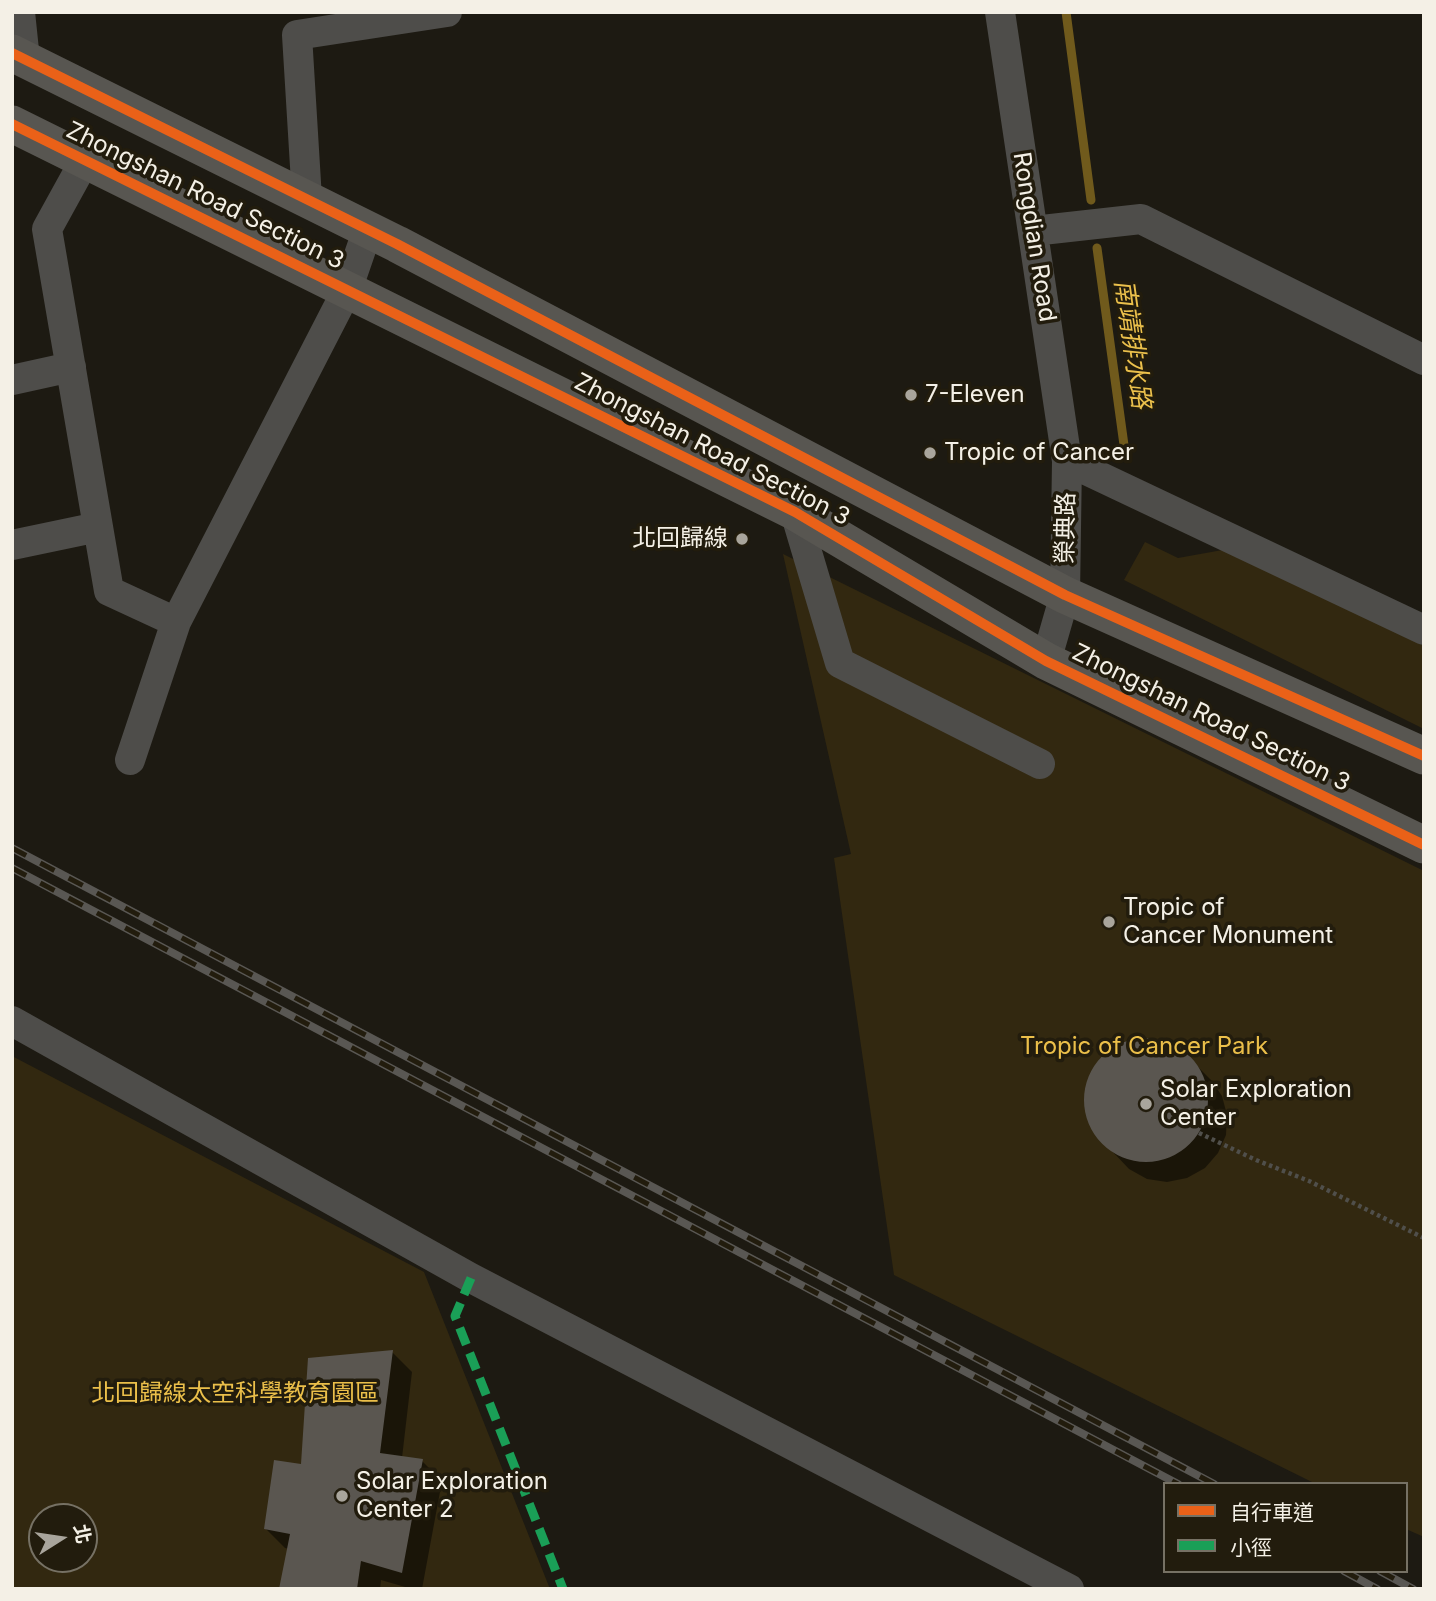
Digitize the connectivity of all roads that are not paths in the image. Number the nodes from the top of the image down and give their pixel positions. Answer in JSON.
{"nodes":[{"id":1,"x":20,"y":12,"type":"edge"},
{"id":2,"x":447,"y":12,"type":"edge"},
{"id":3,"x":1000,"y":12,"type":"edge"},
{"id":4,"x":19,"y":57,"type":"edge"},
{"id":5,"x":12,"y":124,"type":"edge"},
{"id":6,"x":85,"y":160,"type":"junction"},
{"id":7,"x":307,"y":199,"type":"junction"},
{"id":8,"x":368,"y":229,"type":"junction"},
{"id":9,"x":1033,"y":230,"type":"junction"},
{"id":10,"x":346,"y":290,"type":"junction"},
{"id":11,"x":1424,"y":360,"type":"edge"},
{"id":12,"x":71,"y":367,"type":"junction"},
{"id":13,"x":12,"y":380,"type":"edge"},
{"id":14,"x":1067,"y":461,"type":"junction"},
{"id":15,"x":795,"y":512,"type":"junction"},
{"id":16,"x":98,"y":527,"type":"junction"},
{"id":17,"x":12,"y":545,"type":"edge"},
{"id":18,"x":1066,"y":595,"type":"junction"},
{"id":19,"x":176,"y":622,"type":"junction"},
{"id":20,"x":1424,"y":630,"type":"edge"},
{"id":21,"x":1046,"y":661,"type":"junction"},
{"id":22,"x":1424,"y":756,"type":"edge"},
{"id":23,"x":130,"y":760,"type":"dead end"},
{"id":24,"x":1040,"y":764,"type":"dead end"},
{"id":25,"x":1424,"y":845,"type":"edge"},
{"id":26,"x":12,"y":1021,"type":"edge"},
{"id":27,"x":1069,"y":1589,"type":"edge"}],
"edges":[{"from":1,"to":4,"type":"street"},
{"from":2,"to":7,"type":"street"},
{"from":3,"to":9,"type":"street","name":"Rongdian Road"},
{"from":4,"to":7,"type":"main road","name":"Zhongshan Road Section 3"},
{"from":5,"to":6,"type":"main road","name":"Zhongshan Road Section 3"},
{"from":6,"to":10,"type":"main road","name":"Zhongshan Road Section 3"},
{"from":6,"to":12,"type":"street"},
{"from":7,"to":8,"type":"main road","name":"Zhongshan Road Section 3"},
{"from":8,"to":10,"type":"street"},
{"from":8,"to":18,"type":"main road","name":"Zhongshan Road Section 3"},
{"from":9,"to":11,"type":"street"},
{"from":9,"to":14,"type":"street","name":"Rongdian Road"},
{"from":10,"to":15,"type":"main road","name":"Zhongshan Road Section 3"},
{"from":10,"to":19,"type":"street"},
{"from":12,"to":13,"type":"street"},
{"from":12,"to":16,"type":"street"},
{"from":14,"to":18,"type":"street","name":"榮典路"},
{"from":14,"to":20,"type":"street"},
{"from":15,"to":21,"type":"main road","name":"Zhongshan Road Section 3"},
{"from":15,"to":24,"type":"street"},
{"from":16,"to":17,"type":"street"},
{"from":16,"to":19,"type":"street"},
{"from":18,"to":21,"type":"street"},
{"from":18,"to":22,"type":"main road","name":"Zhongshan Road Section 3"},
{"from":19,"to":23,"type":"street"},
{"from":21,"to":25,"type":"main road","name":"Zhongshan Road Section 3"},
{"from":26,"to":27,"type":"street"}]}
